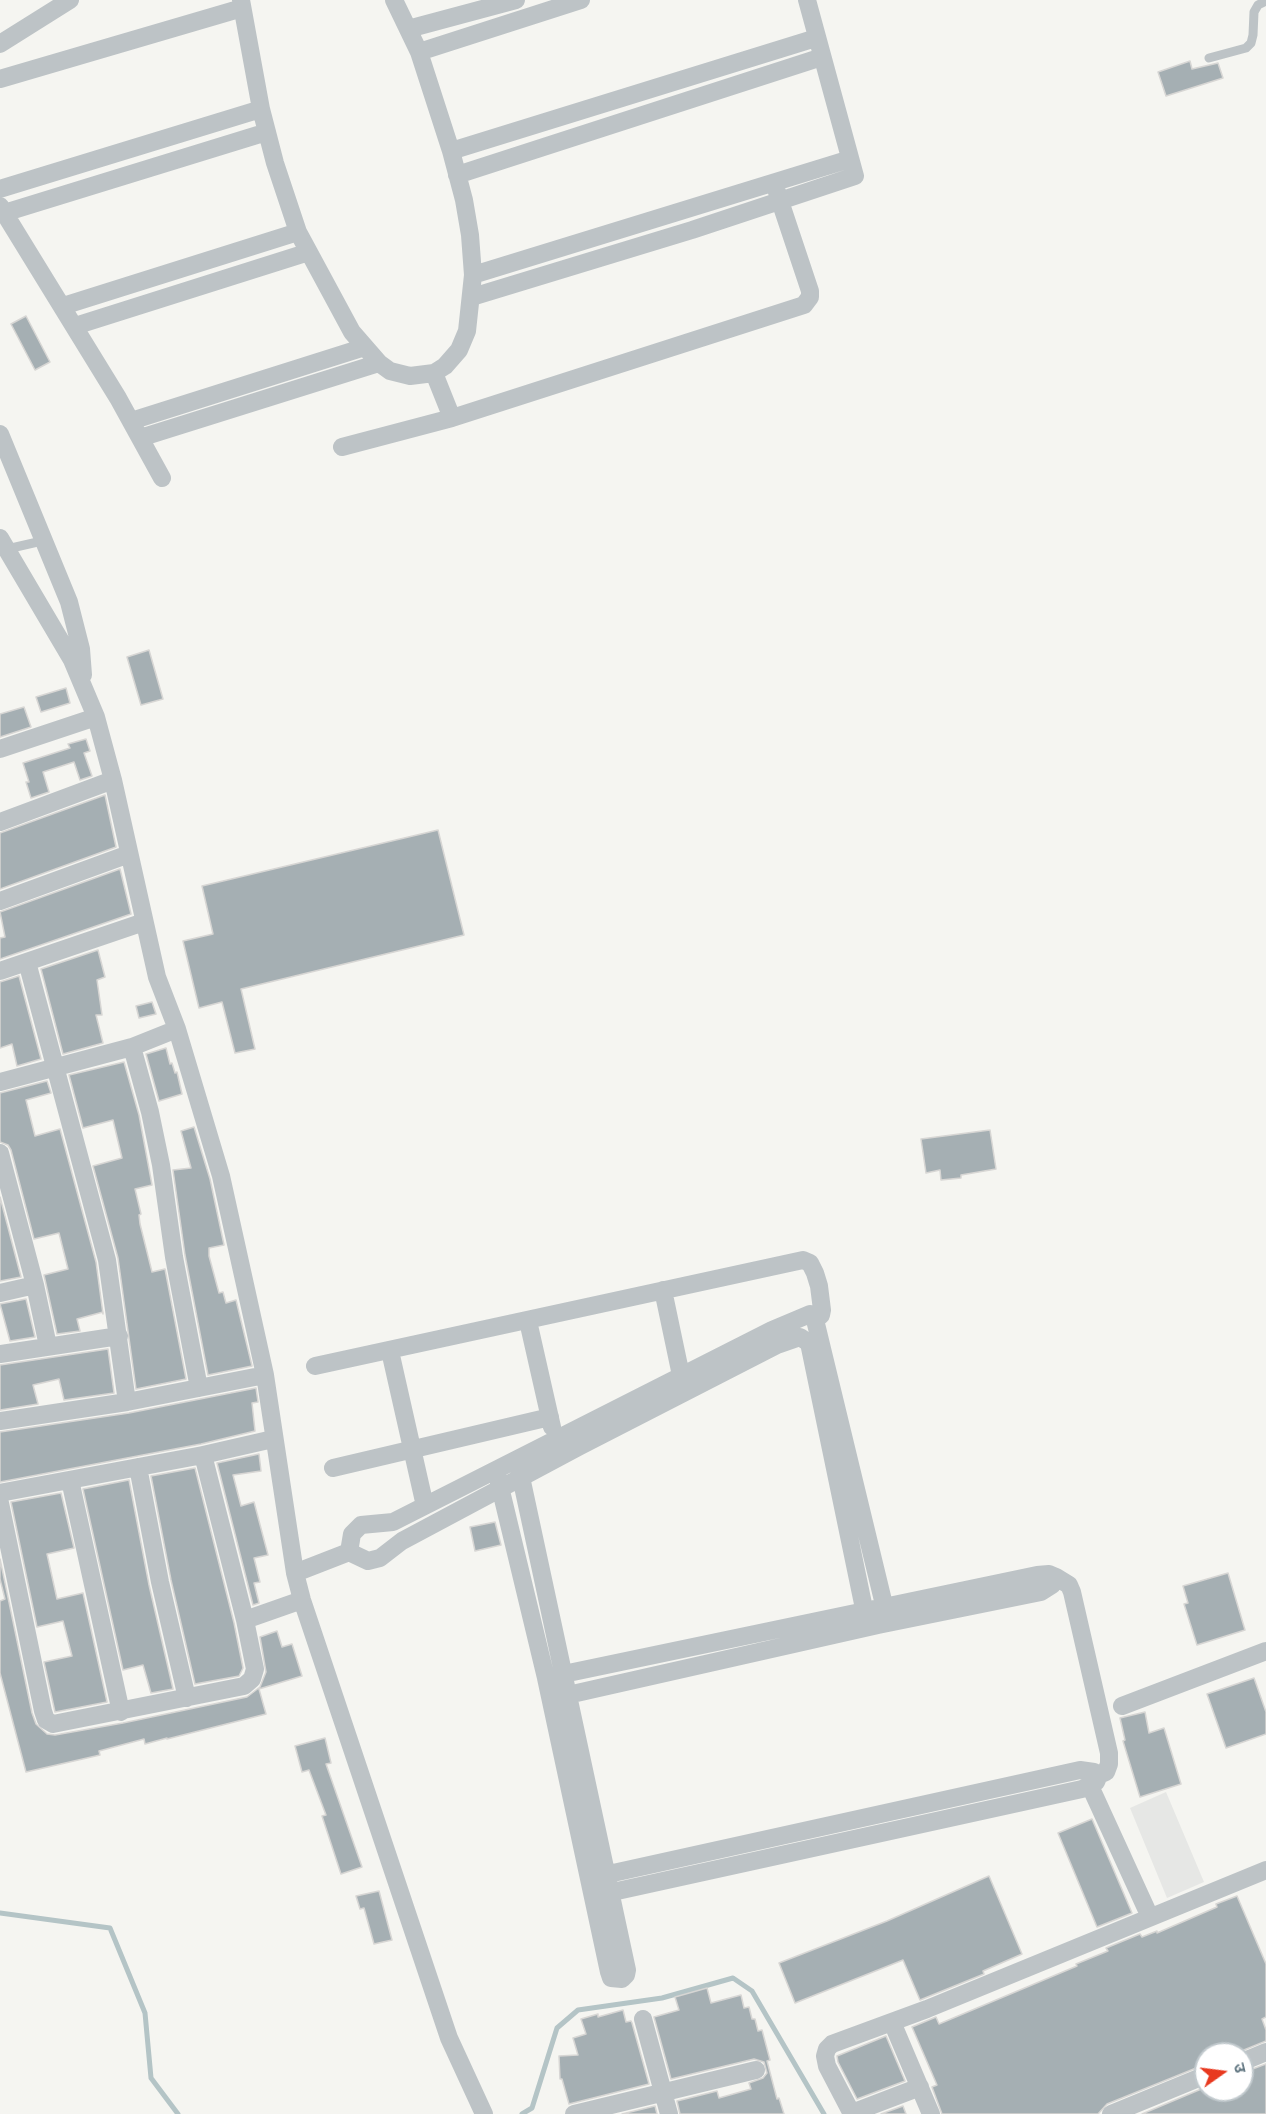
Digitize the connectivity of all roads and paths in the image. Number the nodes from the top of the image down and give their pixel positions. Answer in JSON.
{"nodes":[{"id":1,"x":70,"y":0,"type":"edge"},
{"id":2,"x":394,"y":0,"type":"edge"},
{"id":3,"x":516,"y":0,"type":"edge"},
{"id":4,"x":581,"y":0,"type":"edge"},
{"id":5,"x":807,"y":0,"type":"edge"},
{"id":6,"x":1266,"y":1,"type":"edge"},
{"id":7,"x":242,"y":4,"type":"edge"},
{"id":8,"x":408,"y":29,"type":"junction"},
{"id":9,"x":816,"y":38,"type":"junction"},
{"id":10,"x":0,"y":44,"type":"edge"},
{"id":11,"x":419,"y":52,"type":"junction"},
{"id":12,"x":822,"y":57,"type":"junction"},
{"id":13,"x":1209,"y":58,"type":"dead end"},
{"id":14,"x":0,"y":79,"type":"edge"},
{"id":15,"x":261,"y":109,"type":"junction"},
{"id":16,"x":267,"y":132,"type":"junction"},
{"id":17,"x":451,"y":151,"type":"junction"},
{"id":18,"x":853,"y":168,"type":"junction"},
{"id":19,"x":457,"y":175,"type":"junction"},
{"id":20,"x":774,"y":183,"type":"junction"},
{"id":21,"x":0,"y":189,"type":"edge"},
{"id":22,"x":780,"y":201,"type":"junction"},
{"id":23,"x":2,"y":210,"type":"edge"},
{"id":24,"x":298,"y":232,"type":"junction"},
{"id":25,"x":309,"y":252,"type":"junction"},
{"id":26,"x":473,"y":275,"type":"junction"},
{"id":27,"x":472,"y":297,"type":"junction"},
{"id":28,"x":63,"y":306,"type":"junction"},
{"id":29,"x":75,"y":326,"type":"junction"},
{"id":30,"x":365,"y":347,"type":"junction"},
{"id":31,"x":379,"y":363,"type":"junction"},
{"id":32,"x":434,"y":373,"type":"junction"},
{"id":33,"x":452,"y":418,"type":"junction"},
{"id":34,"x":131,"y":421,"type":"junction"},
{"id":35,"x":0,"y":434,"type":"edge"},
{"id":36,"x":140,"y":438,"type":"junction"},
{"id":37,"x":342,"y":447,"type":"dead end"},
{"id":38,"x":162,"y":478,"type":"dead end"},
{"id":39,"x":42,"y":542,"type":"junction"},
{"id":40,"x":3,"y":543,"type":"edge"},
{"id":41,"x":84,"y":685,"type":"junction"},
{"id":42,"x":96,"y":717,"type":"junction"},
{"id":43,"x":0,"y":749,"type":"edge"},
{"id":44,"x":113,"y":780,"type":"junction"},
{"id":45,"x":0,"y":822,"type":"edge"},
{"id":46,"x":129,"y":854,"type":"junction"},
{"id":47,"x":0,"y":901,"type":"edge"},
{"id":48,"x":144,"y":922,"type":"junction"},
{"id":49,"x":27,"y":962,"type":"junction"},
{"id":50,"x":0,"y":971,"type":"edge"},
{"id":51,"x":177,"y":1029,"type":"junction"},
{"id":52,"x":132,"y":1047,"type":"junction"},
{"id":53,"x":54,"y":1067,"type":"junction"},
{"id":54,"x":0,"y":1082,"type":"edge"},
{"id":55,"x":0,"y":1153,"type":"edge"},
{"id":56,"x":35,"y":1285,"type":"junction"},
{"id":57,"x":663,"y":1290,"type":"junction"},
{"id":58,"x":0,"y":1293,"type":"edge"},
{"id":59,"x":815,"y":1320,"type":"junction"},
{"id":60,"x":528,"y":1321,"type":"junction"},
{"id":61,"x":119,"y":1336,"type":"junction"},
{"id":62,"x":48,"y":1346,"type":"junction"},
{"id":63,"x":390,"y":1351,"type":"junction"},
{"id":64,"x":0,"y":1354,"type":"edge"},
{"id":65,"x":315,"y":1366,"type":"dead end"},
{"id":66,"x":265,"y":1375,"type":"junction"},
{"id":67,"x":683,"y":1384,"type":"junction"},
{"id":68,"x":199,"y":1388,"type":"junction"},
{"id":69,"x":127,"y":1402,"type":"junction"},
{"id":70,"x":550,"y":1418,"type":"junction"},
{"id":71,"x":0,"y":1421,"type":"edge"},
{"id":72,"x":273,"y":1439,"type":"junction"},
{"id":73,"x":558,"y":1448,"type":"junction"},
{"id":74,"x":412,"y":1449,"type":"junction"},
{"id":75,"x":203,"y":1455,"type":"junction"},
{"id":76,"x":138,"y":1467,"type":"junction"},
{"id":77,"x":333,"y":1468,"type":"dead end"},
{"id":78,"x":519,"y":1468,"type":"junction"},
{"id":79,"x":496,"y":1470,"type":"junction"},
{"id":80,"x":70,"y":1480,"type":"junction"},
{"id":81,"x":501,"y":1488,"type":"junction"},
{"id":82,"x":0,"y":1493,"type":"edge"},
{"id":83,"x":0,"y":1503,"type":"edge"},
{"id":84,"x":425,"y":1506,"type":"junction"},
{"id":85,"x":350,"y":1552,"type":"junction"},
{"id":86,"x":295,"y":1572,"type":"junction"},
{"id":87,"x":302,"y":1599,"type":"junction"},
{"id":88,"x":887,"y":1615,"type":"junction"},
{"id":89,"x":866,"y":1619,"type":"junction"},
{"id":90,"x":244,"y":1620,"type":"junction"},
{"id":91,"x":1266,"y":1651,"type":"edge"},
{"id":92,"x":564,"y":1674,"type":"junction"},
{"id":93,"x":546,"y":1678,"type":"junction"},
{"id":94,"x":560,"y":1697,"type":"junction"},
{"id":95,"x":187,"y":1698,"type":"junction"},
{"id":96,"x":1122,"y":1706,"type":"dead end"},
{"id":97,"x":121,"y":1712,"type":"junction"},
{"id":98,"x":1094,"y":1781,"type":"junction"},
{"id":99,"x":1266,"y":1870,"type":"edge"},
{"id":100,"x":1150,"y":1917,"type":"junction"},
{"id":101,"x":643,"y":2019,"type":"dead end"},
{"id":102,"x":892,"y":2022,"type":"junction"},
{"id":103,"x":756,"y":2070,"type":"dead end"},
{"id":104,"x":1194,"y":2080,"type":"edge"},
{"id":105,"x":920,"y":2087,"type":"junction"},
{"id":106,"x":663,"y":2092,"type":"junction"},
{"id":107,"x":482,"y":2110,"type":"edge"},
{"id":108,"x":852,"y":2113,"type":"edge"},
{"id":109,"x":574,"y":2114,"type":"edge"},
{"id":110,"x":669,"y":2114,"type":"edge"},
{"id":111,"x":931,"y":2114,"type":"edge"},
{"id":112,"x":1111,"y":2114,"type":"edge"}],
"edges":[{"from":1,"to":10,"type":"street"},
{"from":2,"to":8,"type":"street"},
{"from":3,"to":8,"type":"street"},
{"from":4,"to":11,"type":"street"},
{"from":5,"to":9,"type":"street"},
{"from":6,"to":13,"type":"lane"},
{"from":7,"to":14,"type":"street"},
{"from":7,"to":15,"type":"street"},
{"from":8,"to":11,"type":"street"},
{"from":9,"to":12,"type":"street"},
{"from":9,"to":17,"type":"street"},
{"from":11,"to":17,"type":"street"},
{"from":12,"to":18,"type":"street"},
{"from":12,"to":19,"type":"street"},
{"from":15,"to":16,"type":"street"},
{"from":15,"to":21,"type":"street"},
{"from":16,"to":23,"type":"street"},
{"from":16,"to":24,"type":"street"},
{"from":17,"to":19,"type":"street"},
{"from":18,"to":20,"type":"street"},
{"from":18,"to":22,"type":"street"},
{"from":19,"to":26,"type":"street"},
{"from":20,"to":22,"type":"street"},
{"from":20,"to":26,"type":"street"},
{"from":22,"to":27,"type":"street"},
{"from":22,"to":33,"type":"street"},
{"from":23,"to":28,"type":"street"},
{"from":24,"to":25,"type":"street"},
{"from":24,"to":28,"type":"street"},
{"from":25,"to":29,"type":"street"},
{"from":25,"to":30,"type":"street"},
{"from":26,"to":27,"type":"street"},
{"from":27,"to":32,"type":"street"},
{"from":28,"to":29,"type":"street"},
{"from":29,"to":34,"type":"street"},
{"from":30,"to":31,"type":"street"},
{"from":30,"to":34,"type":"street"},
{"from":31,"to":32,"type":"street"},
{"from":31,"to":36,"type":"street"},
{"from":32,"to":33,"type":"street"},
{"from":33,"to":37,"type":"street"},
{"from":34,"to":36,"type":"street"},
{"from":35,"to":39,"type":"street"},
{"from":36,"to":38,"type":"street"},
{"from":39,"to":40,"type":"lane"},
{"from":39,"to":41,"type":"street"},
{"from":40,"to":41,"type":"street"},
{"from":41,"to":42,"type":"street"},
{"from":42,"to":43,"type":"street"},
{"from":42,"to":44,"type":"street"},
{"from":44,"to":45,"type":"street"},
{"from":44,"to":46,"type":"street"},
{"from":46,"to":47,"type":"street"},
{"from":46,"to":48,"type":"street"},
{"from":48,"to":49,"type":"street"},
{"from":48,"to":51,"type":"street"},
{"from":49,"to":50,"type":"street"},
{"from":49,"to":53,"type":"street"},
{"from":51,"to":52,"type":"street"},
{"from":51,"to":66,"type":"street"},
{"from":52,"to":53,"type":"street"},
{"from":52,"to":68,"type":"street"},
{"from":53,"to":54,"type":"street"},
{"from":53,"to":61,"type":"street"},
{"from":55,"to":56,"type":"street"},
{"from":56,"to":58,"type":"street"},
{"from":56,"to":62,"type":"street"},
{"from":57,"to":59,"type":"street"},
{"from":57,"to":60,"type":"street"},
{"from":57,"to":67,"type":"street"},
{"from":59,"to":67,"type":"street"},
{"from":59,"to":88,"type":"street"},
{"from":60,"to":63,"type":"street"},
{"from":60,"to":70,"type":"street"},
{"from":61,"to":62,"type":"street"},
{"from":61,"to":69,"type":"street"},
{"from":62,"to":64,"type":"street"},
{"from":63,"to":65,"type":"street"},
{"from":63,"to":74,"type":"street"},
{"from":66,"to":68,"type":"street"},
{"from":66,"to":72,"type":"street"},
{"from":67,"to":73,"type":"street"},
{"from":67,"to":89,"type":"street"},
{"from":68,"to":69,"type":"street"},
{"from":69,"to":71,"type":"street"},
{"from":70,"to":73,"type":"street"},
{"from":70,"to":74,"type":"street"},
{"from":72,"to":75,"type":"street"},
{"from":72,"to":86,"type":"street"},
{"from":73,"to":78,"type":"street"},
{"from":74,"to":77,"type":"street"},
{"from":74,"to":84,"type":"street"},
{"from":75,"to":76,"type":"street"},
{"from":75,"to":90,"type":"street"},
{"from":76,"to":80,"type":"street"},
{"from":76,"to":95,"type":"street"},
{"from":78,"to":79,"type":"street"},
{"from":78,"to":81,"type":"street"},
{"from":78,"to":92,"type":"street"},
{"from":79,"to":81,"type":"street"},
{"from":79,"to":84,"type":"street"},
{"from":80,"to":82,"type":"street"},
{"from":80,"to":97,"type":"street"},
{"from":81,"to":85,"type":"street"},
{"from":81,"to":93,"type":"street"},
{"from":83,"to":97,"type":"street"},
{"from":84,"to":85,"type":"street"},
{"from":85,"to":86,"type":"street"},
{"from":86,"to":87,"type":"street"},
{"from":87,"to":90,"type":"street"},
{"from":87,"to":107,"type":"street"},
{"from":88,"to":89,"type":"street"},
{"from":88,"to":98,"type":"street"},
{"from":89,"to":92,"type":"street"},
{"from":89,"to":94,"type":"street"},
{"from":90,"to":95,"type":"street"},
{"from":91,"to":96,"type":"street"},
{"from":92,"to":93,"type":"street"},
{"from":92,"to":94,"type":"street"},
{"from":93,"to":94,"type":"street"},
{"from":94,"to":98,"type":"street"},
{"from":95,"to":97,"type":"street"},
{"from":98,"to":100,"type":"street"},
{"from":99,"to":100,"type":"street"},
{"from":100,"to":102,"type":"street"},
{"from":101,"to":106,"type":"street"},
{"from":102,"to":105,"type":"street"},
{"from":102,"to":108,"type":"street"},
{"from":103,"to":106,"type":"street"},
{"from":104,"to":112,"type":"street"},
{"from":105,"to":108,"type":"street"},
{"from":105,"to":111,"type":"street"},
{"from":106,"to":109,"type":"street"},
{"from":106,"to":110,"type":"street"}]}
